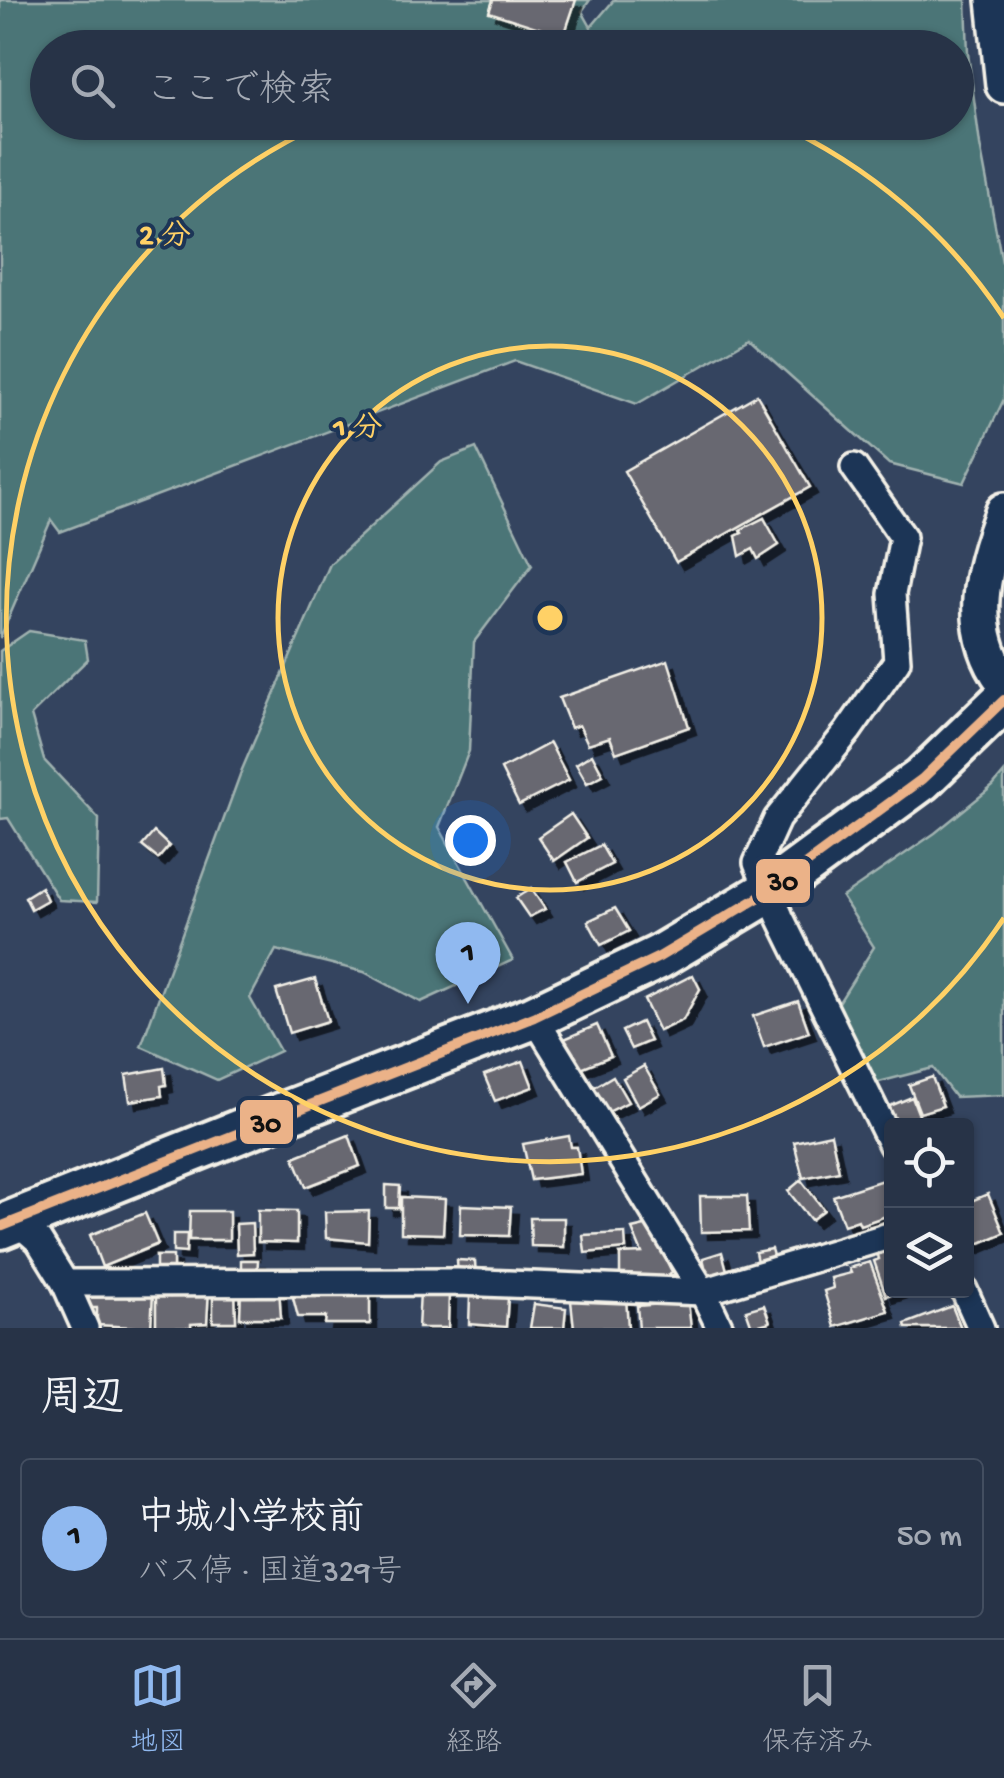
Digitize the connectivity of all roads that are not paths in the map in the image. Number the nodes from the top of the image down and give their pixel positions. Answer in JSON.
{"nodes":[{"id":1,"x":995,"y":0,"type":"edge"},
{"id":2,"x":1004,"y":85,"type":"edge"},
{"id":3,"x":854,"y":467,"type":"dead end"},
{"id":4,"x":1004,"y":511,"type":"edge"},
{"id":5,"x":1004,"y":682,"type":"edge"},
{"id":6,"x":1004,"y":700,"type":"edge"},
{"id":7,"x":768,"y":892,"type":"junction"},
{"id":8,"x":534,"y":1017,"type":"junction"},
{"id":9,"x":884,"y":1129,"type":"edge"},
{"id":10,"x":8,"y":1224,"type":"edge"},
{"id":11,"x":884,"y":1237,"type":"edge"},
{"id":12,"x":65,"y":1283,"type":"junction"},
{"id":13,"x":703,"y":1292,"type":"junction"},
{"id":14,"x":968,"y":1298,"type":"edge"},
{"id":15,"x":85,"y":1328,"type":"edge"},
{"id":16,"x":720,"y":1328,"type":"edge"},
{"id":17,"x":982,"y":1328,"type":"edge"}],
"edges":[{"from":1,"to":2,"type":"main road"},
{"from":3,"to":7,"type":"street"},
{"from":4,"to":5,"type":"main road"},
{"from":6,"to":7,"type":"highway"},
{"from":7,"to":8,"type":"highway"},
{"from":7,"to":9,"type":"street"},
{"from":8,"to":10,"type":"highway"},
{"from":8,"to":13,"type":"street"},
{"from":10,"to":12,"type":"street"},
{"from":11,"to":13,"type":"street"},
{"from":12,"to":13,"type":"street"},
{"from":12,"to":15,"type":"street"},
{"from":13,"to":16,"type":"street"},
{"from":14,"to":17,"type":"street"}]}
